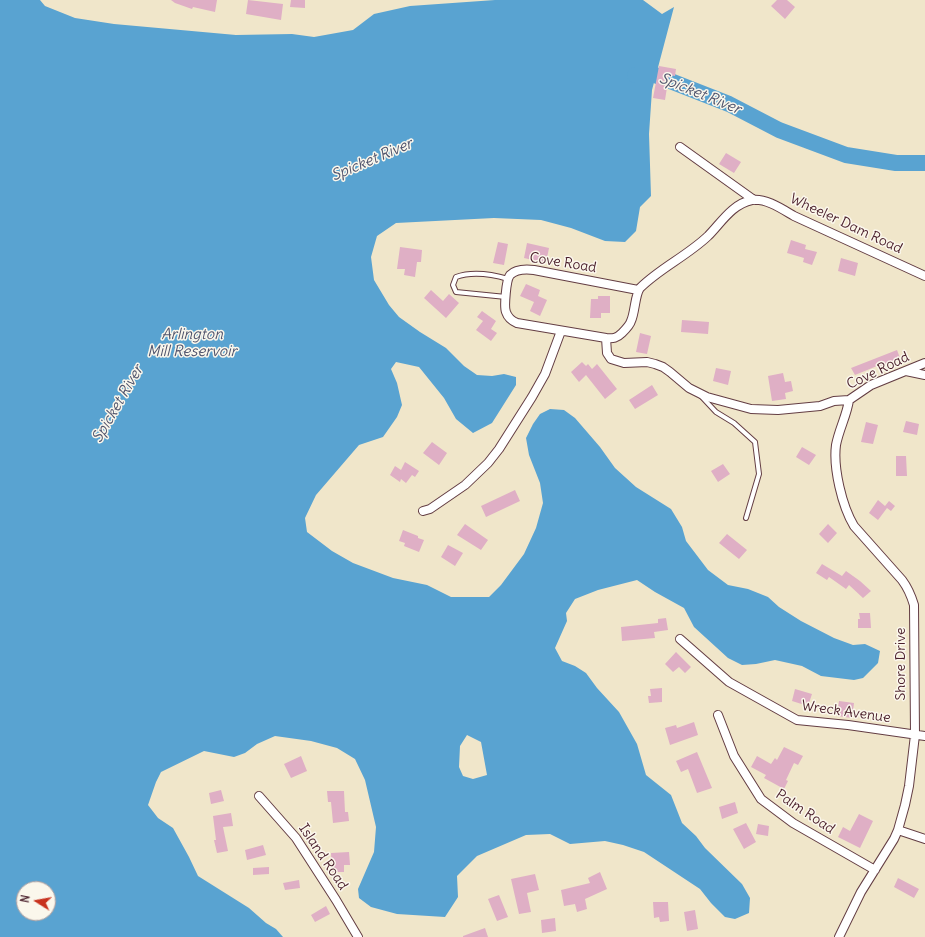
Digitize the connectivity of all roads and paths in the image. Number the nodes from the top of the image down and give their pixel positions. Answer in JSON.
{"nodes":[{"id":1,"x":680,"y":147,"type":"dead end"},
{"id":2,"x":754,"y":200,"type":"junction"},
{"id":3,"x":925,"y":276,"type":"edge"},
{"id":4,"x":508,"y":279,"type":"junction"},
{"id":5,"x":638,"y":290,"type":"junction"},
{"id":6,"x":507,"y":297,"type":"junction"},
{"id":7,"x":561,"y":331,"type":"junction"},
{"id":8,"x":606,"y":338,"type":"junction"},
{"id":9,"x":925,"y":363,"type":"edge"},
{"id":10,"x":906,"y":371,"type":"junction"},
{"id":11,"x":925,"y":375,"type":"edge"},
{"id":12,"x":698,"y":393,"type":"junction"},
{"id":13,"x":849,"y":400,"type":"junction"},
{"id":14,"x":427,"y":510,"type":"dead end"},
{"id":15,"x":746,"y":518,"type":"dead end"},
{"id":16,"x":680,"y":639,"type":"dead end"},
{"id":17,"x":718,"y":715,"type":"dead end"},
{"id":18,"x":915,"y":735,"type":"junction"},
{"id":19,"x":925,"y":736,"type":"edge"},
{"id":20,"x":259,"y":796,"type":"dead end"},
{"id":21,"x":898,"y":830,"type":"junction"},
{"id":22,"x":925,"y":839,"type":"edge"},
{"id":23,"x":875,"y":870,"type":"junction"},
{"id":24,"x":358,"y":937,"type":"edge"},
{"id":25,"x":839,"y":937,"type":"edge"}],
"edges":[{"from":1,"to":2,"type":"street","name":"Wheeler Dam Road"},
{"from":2,"to":3,"type":"street","name":"Wheeler Dam Road"},
{"from":2,"to":5,"type":"street"},
{"from":4,"to":5,"type":"street","name":"Cove Road"},
{"from":4,"to":6,"type":"street"},
{"from":4,"to":6,"type":"lane"},
{"from":5,"to":8,"type":"street"},
{"from":6,"to":7,"type":"street"},
{"from":7,"to":8,"type":"street"},
{"from":7,"to":14,"type":"street"},
{"from":8,"to":12,"type":"street","name":"Cove Road"},
{"from":9,"to":10,"type":"street","name":"Cove Road"},
{"from":10,"to":11,"type":"street"},
{"from":10,"to":13,"type":"street","name":"Cove Road"},
{"from":12,"to":13,"type":"street","name":"Cove Road"},
{"from":12,"to":15,"type":"lane"},
{"from":13,"to":18,"type":"street","name":"Shore Drive"},
{"from":16,"to":18,"type":"street","name":"Wreck Avenue"},
{"from":17,"to":23,"type":"street","name":"Palm Road"},
{"from":18,"to":19,"type":"street","name":"Wreck Avenue"},
{"from":18,"to":21,"type":"street","name":"Shore Drive"},
{"from":20,"to":24,"type":"street","name":"Island Road"},
{"from":21,"to":22,"type":"street"},
{"from":21,"to":23,"type":"street","name":"Shore Drive"},
{"from":23,"to":25,"type":"street","name":"Shore Drive"}]}
